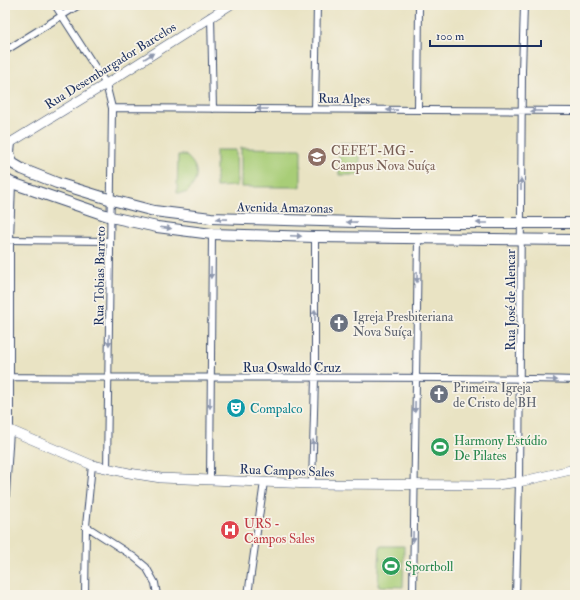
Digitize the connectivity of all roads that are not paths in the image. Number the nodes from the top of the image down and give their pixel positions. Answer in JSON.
{"nodes":[{"id":1,"x":55,"y":5,"type":"edge"},
{"id":2,"x":79,"y":5,"type":"edge"},
{"id":3,"x":230,"y":5,"type":"edge"},
{"id":4,"x":317,"y":5,"type":"edge"},
{"id":5,"x":419,"y":5,"type":"edge"},
{"id":6,"x":524,"y":5,"type":"edge"},
{"id":7,"x":61,"y":16,"type":"junction"},
{"id":8,"x":211,"y":16,"type":"junction"},
{"id":9,"x":5,"y":52,"type":"edge"},
{"id":10,"x":106,"y":84,"type":"junction"},
{"id":11,"x":112,"y":108,"type":"junction"},
{"id":12,"x":213,"y":109,"type":"junction"},
{"id":13,"x":315,"y":109,"type":"junction"},
{"id":14,"x":418,"y":110,"type":"junction"},
{"id":15,"x":522,"y":111,"type":"junction"},
{"id":16,"x":575,"y":111,"type":"edge"},
{"id":17,"x":8,"y":144,"type":"edge"},
{"id":18,"x":9,"y":161,"type":"edge"},
{"id":19,"x":9,"y":181,"type":"edge"},
{"id":20,"x":112,"y":200,"type":"junction"},
{"id":21,"x":111,"y":217,"type":"junction"},
{"id":22,"x":521,"y":223,"type":"junction"},
{"id":23,"x":575,"y":223,"type":"edge"},
{"id":24,"x":212,"y":234,"type":"junction"},
{"id":25,"x":315,"y":237,"type":"junction"},
{"id":26,"x":418,"y":238,"type":"junction"},
{"id":27,"x":8,"y":240,"type":"edge"},
{"id":28,"x":521,"y":240,"type":"junction"},
{"id":29,"x":575,"y":240,"type":"edge"},
{"id":30,"x":110,"y":241,"type":"junction"},
{"id":31,"x":416,"y":377,"type":"junction"},
{"id":32,"x":10,"y":378,"type":"junction"},
{"id":33,"x":109,"y":378,"type":"junction"},
{"id":34,"x":210,"y":378,"type":"junction"},
{"id":35,"x":315,"y":378,"type":"junction"},
{"id":36,"x":520,"y":379,"type":"junction"},
{"id":37,"x":575,"y":380,"type":"edge"},
{"id":38,"x":8,"y":430,"type":"edge"},
{"id":39,"x":92,"y":465,"type":"junction"},
{"id":40,"x":107,"y":469,"type":"junction"},
{"id":41,"x":575,"y":470,"type":"edge"},
{"id":42,"x":210,"y":480,"type":"junction"},
{"id":43,"x":264,"y":482,"type":"junction"},
{"id":44,"x":519,"y":482,"type":"junction"},
{"id":45,"x":312,"y":484,"type":"junction"},
{"id":46,"x":414,"y":485,"type":"junction"},
{"id":47,"x":5,"y":509,"type":"edge"},
{"id":48,"x":86,"y":526,"type":"junction"},
{"id":49,"x":85,"y":595,"type":"edge"},
{"id":50,"x":157,"y":595,"type":"edge"},
{"id":51,"x":248,"y":595,"type":"edge"},
{"id":52,"x":413,"y":595,"type":"edge"},
{"id":53,"x":516,"y":595,"type":"edge"}],
"edges":[{"from":1,"to":7,"type":"street","name":"Rua Tobias Barreto"},
{"from":2,"to":7,"type":"street"},
{"from":3,"to":8,"type":"street","name":"Rua Desembargador Barcelos"},
{"from":4,"to":13,"type":"street"},
{"from":5,"to":14,"type":"street"},
{"from":6,"to":15,"type":"street","name":"Rua José de Alencar"},
{"from":7,"to":9,"type":"street"},
{"from":7,"to":10,"type":"street","name":"Rua Tobias Barreto"},
{"from":10,"to":8,"type":"street","name":"Rua Desembargador Barcelos","one_way":true},
{"from":8,"to":12,"type":"street"},
{"from":10,"to":11,"type":"street","name":"Rua Tobias Barreto"},
{"from":10,"to":17,"type":"street","name":"Rua Desembargador Barcelos"},
{"from":11,"to":12,"type":"street","name":"Rua Alpes"},
{"from":11,"to":20,"type":"street","name":"Rua Tobias Barreto"},
{"from":13,"to":12,"type":"street","name":"Rua Alpes","one_way":true},
{"from":14,"to":13,"type":"street","name":"Rua Alpes","one_way":true},
{"from":14,"to":15,"type":"street","name":"Rua Alpes"},
{"from":16,"to":15,"type":"street","name":"Rua Alpes","one_way":true},
{"from":22,"to":15,"type":"street","name":"Rua José de Alencar","one_way":true},
{"from":17,"to":18,"type":"main road"},
{"from":18,"to":20,"type":"main road","name":"Avenida Amazonas"},
{"from":19,"to":21,"type":"main road"},
{"from":19,"to":27,"type":"street"},
{"from":20,"to":21,"type":"street","name":"Rua Tobias Barreto"},
{"from":22,"to":20,"type":"main road","name":"Avenida Amazonas","one_way":true},
{"from":21,"to":24,"type":"main road","one_way":true},
{"from":21,"to":30,"type":"street","name":"Rua Tobias Barreto"},
{"from":22,"to":23,"type":"main road","name":"Avenida Amazonas"},
{"from":22,"to":28,"type":"street","name":"Rua José de Alencar"},
{"from":24,"to":25,"type":"main road","one_way":true},
{"from":24,"to":34,"type":"street","one_way":true},
{"from":25,"to":26,"type":"main road"},
{"from":35,"to":25,"type":"street","one_way":true},
{"from":26,"to":28,"type":"main road"},
{"from":26,"to":31,"type":"street","one_way":true},
{"from":27,"to":30,"type":"street"},
{"from":27,"to":32,"type":"street"},
{"from":28,"to":29,"type":"main road"},
{"from":28,"to":36,"type":"street","name":"Rua José de Alencar"},
{"from":30,"to":33,"type":"street","name":"Rua Tobias Barreto","one_way":true},
{"from":31,"to":35,"type":"street","name":"Rua Oswaldo Cruz"},
{"from":31,"to":36,"type":"street","name":"Rua Oswaldo Cruz"},
{"from":31,"to":46,"type":"street","one_way":true},
{"from":32,"to":33,"type":"street","name":"Rua Oswaldo Cruz"},
{"from":32,"to":38,"type":"street"},
{"from":33,"to":34,"type":"street","name":"Rua Oswaldo Cruz"},
{"from":33,"to":40,"type":"street","name":"Rua Tobias Barreto"},
{"from":34,"to":35,"type":"street","name":"Rua Oswaldo Cruz"},
{"from":34,"to":42,"type":"street","one_way":true},
{"from":45,"to":35,"type":"street","one_way":true},
{"from":36,"to":37,"type":"street","name":"Rua Oswaldo Cruz","one_way":true},
{"from":36,"to":44,"type":"street","name":"Rua José de Alencar"},
{"from":38,"to":39,"type":"street","name":"Rua Campos Sales"},
{"from":38,"to":47,"type":"street"},
{"from":39,"to":40,"type":"street","name":"Rua Campos Sales"},
{"from":39,"to":48,"type":"street"},
{"from":40,"to":42,"type":"street","name":"Rua Campos Sales"},
{"from":41,"to":44,"type":"street","name":"Rua Campos Sales"},
{"from":42,"to":43,"type":"street","name":"Rua Campos Sales"},
{"from":43,"to":45,"type":"street","name":"Rua Campos Sales"},
{"from":43,"to":51,"type":"street"},
{"from":44,"to":46,"type":"street","name":"Rua Campos Sales"},
{"from":44,"to":53,"type":"street","name":"Rua José de Alencar"},
{"from":45,"to":46,"type":"street","name":"Rua Campos Sales"},
{"from":46,"to":52,"type":"street","one_way":true},
{"from":48,"to":49,"type":"street"},
{"from":48,"to":50,"type":"street"}]}
